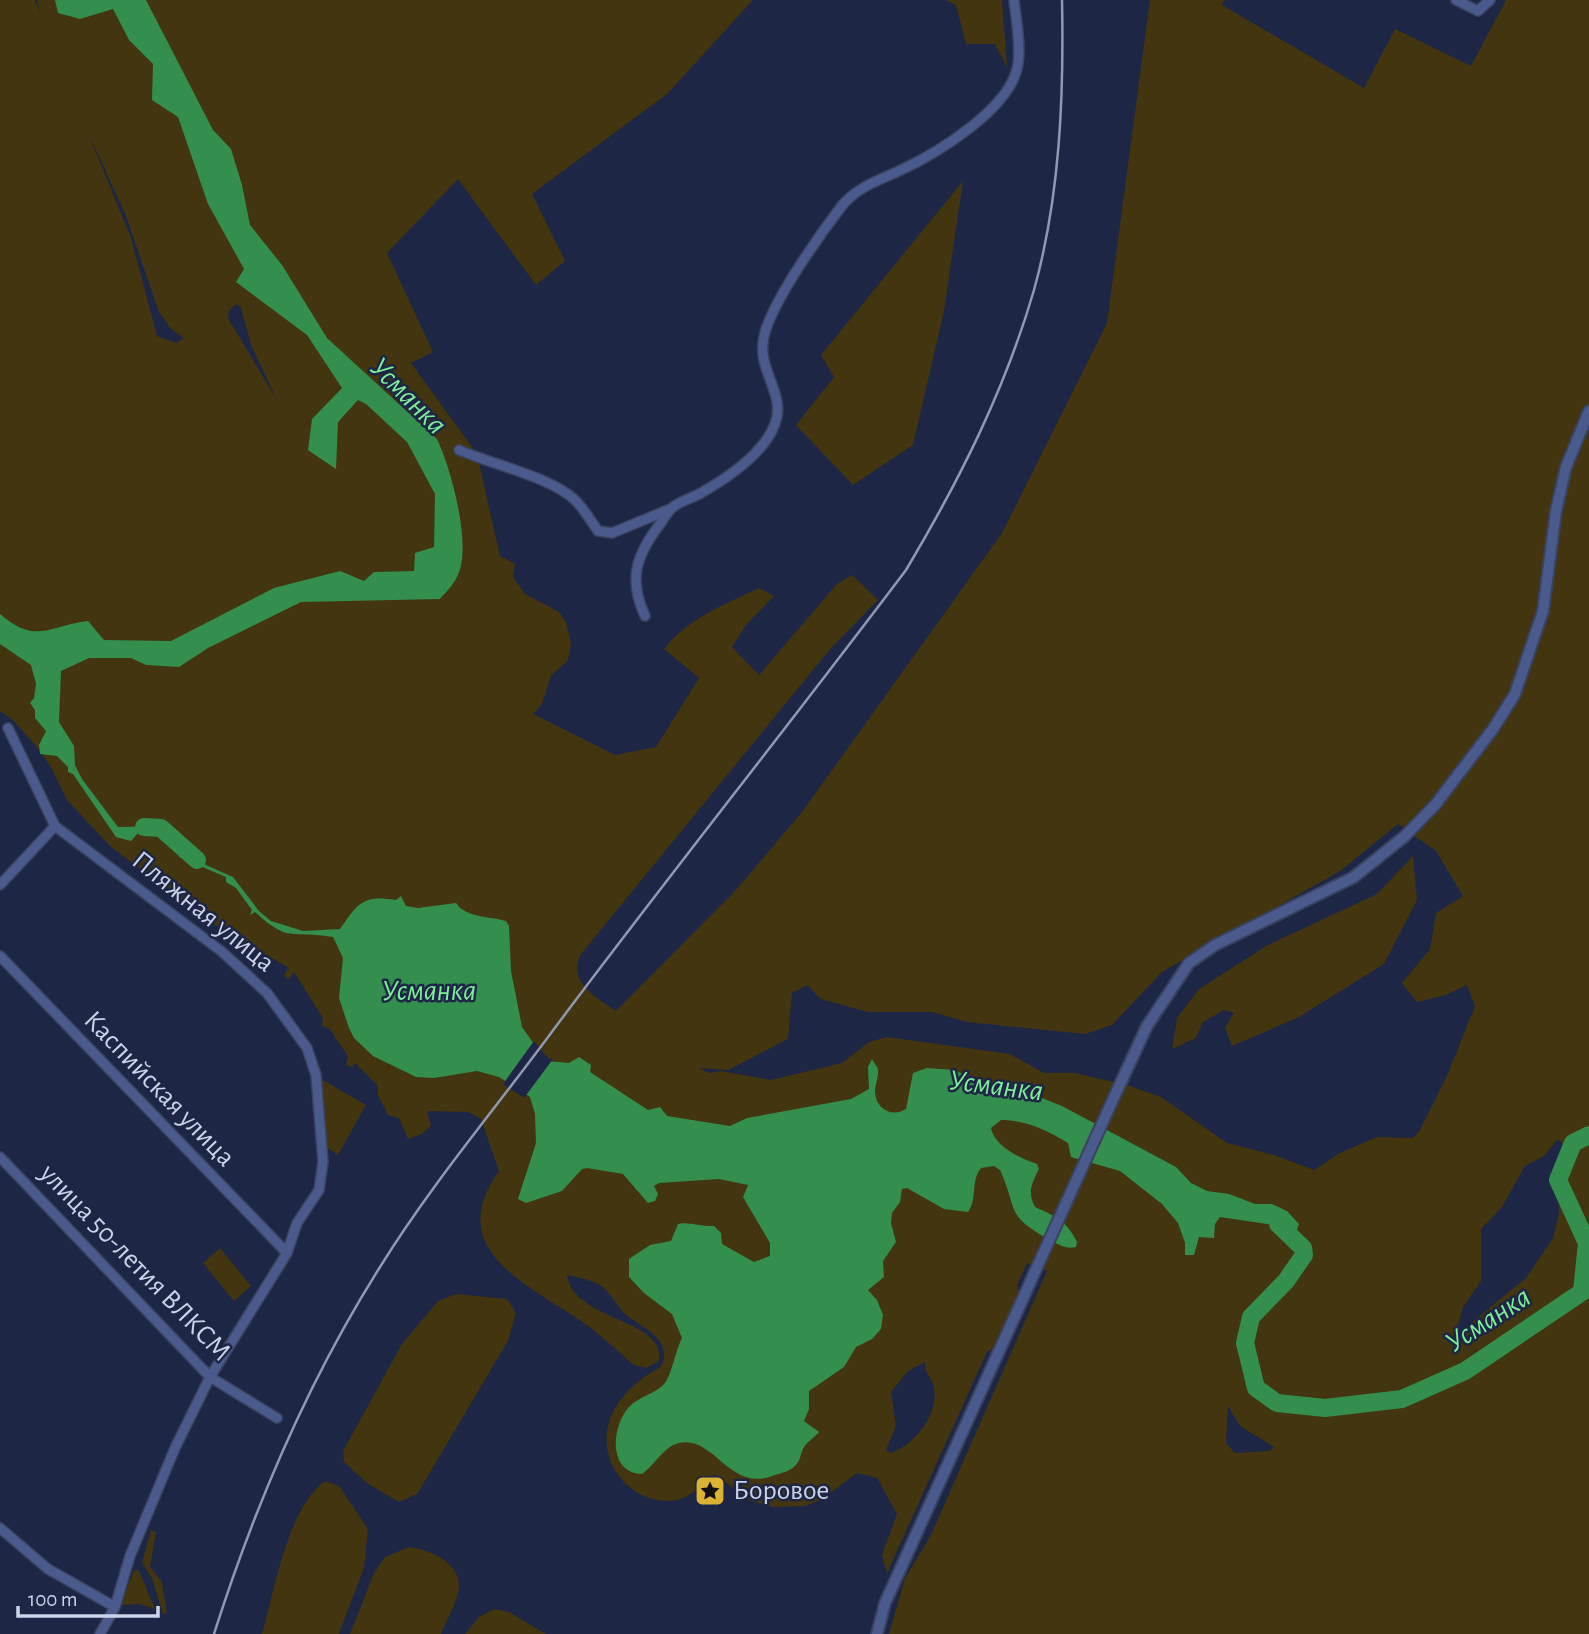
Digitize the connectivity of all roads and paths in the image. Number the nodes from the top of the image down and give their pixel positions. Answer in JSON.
{"nodes":[{"id":1,"x":1014,"y":0,"type":"edge"},
{"id":2,"x":1457,"y":0,"type":"edge"},
{"id":3,"x":1490,"y":0,"type":"edge"},
{"id":4,"x":1589,"y":411,"type":"edge"},
{"id":5,"x":459,"y":450,"type":"dead end"},
{"id":6,"x":672,"y":508,"type":"junction"},
{"id":7,"x":645,"y":616,"type":"dead end"},
{"id":8,"x":8,"y":728,"type":"dead end"},
{"id":9,"x":55,"y":826,"type":"junction"},
{"id":10,"x":0,"y":885,"type":"edge"},
{"id":11,"x":0,"y":956,"type":"edge"},
{"id":12,"x":0,"y":1157,"type":"edge"},
{"id":13,"x":287,"y":1253,"type":"junction"},
{"id":14,"x":210,"y":1377,"type":"junction"},
{"id":15,"x":277,"y":1418,"type":"dead end"},
{"id":16,"x":0,"y":1528,"type":"edge"},
{"id":17,"x":115,"y":1606,"type":"junction"},
{"id":18,"x":100,"y":1634,"type":"edge"},
{"id":19,"x":877,"y":1634,"type":"edge"}],
"edges":[{"from":1,"to":6,"type":"street"},
{"from":2,"to":3,"type":"street"},
{"from":4,"to":19,"type":"street"},
{"from":5,"to":6,"type":"street"},
{"from":6,"to":7,"type":"street"},
{"from":8,"to":9,"type":"street","name":"Пляжная улица"},
{"from":9,"to":10,"type":"street"},
{"from":9,"to":13,"type":"street","name":"Пляжная улица"},
{"from":11,"to":13,"type":"street","name":"Каспийская улица"},
{"from":12,"to":14,"type":"street","name":"улица 50-летия ВЛКСМ"},
{"from":13,"to":14,"type":"street","name":"Пляжная улица"},
{"from":14,"to":15,"type":"street","name":"улица 50-летия ВЛКСМ"},
{"from":14,"to":17,"type":"street","name":"Пляжная улица"},
{"from":16,"to":17,"type":"street"},
{"from":17,"to":18,"type":"street","name":"Пляжная улица"}]}
